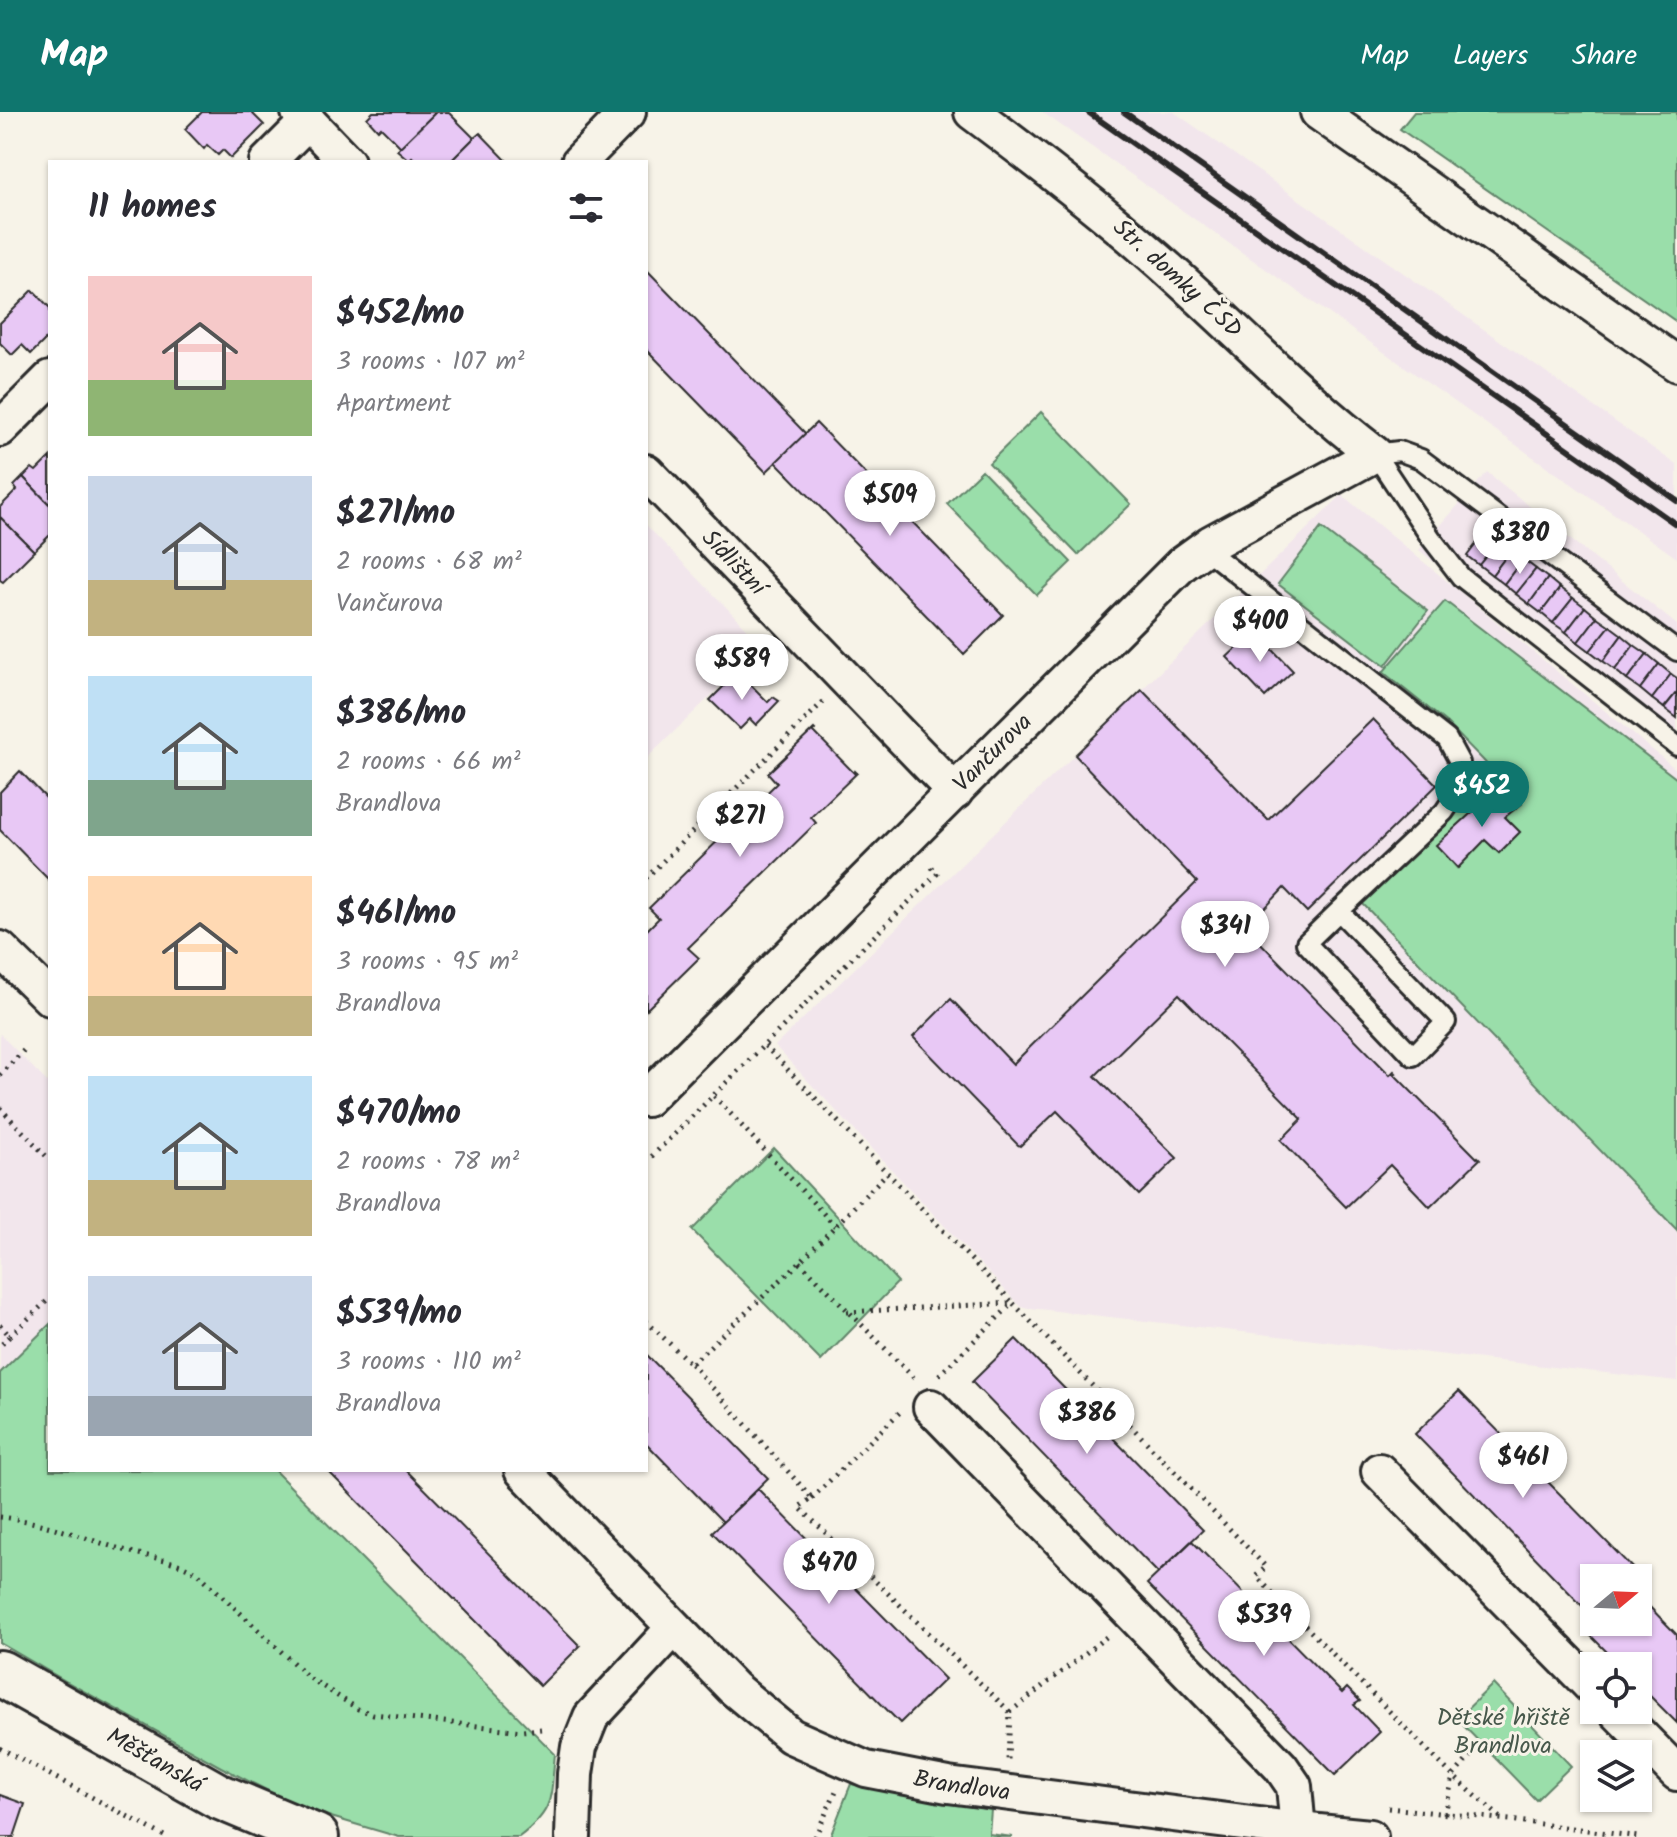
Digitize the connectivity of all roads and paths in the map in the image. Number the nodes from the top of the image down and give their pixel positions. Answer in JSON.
{"nodes":[{"id":1,"x":628,"y":112,"type":"edge"},
{"id":2,"x":972,"y":112,"type":"edge"},
{"id":3,"x":1318,"y":112,"type":"edge"},
{"id":4,"x":303,"y":117,"type":"edge"},
{"id":5,"x":269,"y":160,"type":"edge"},
{"id":6,"x":345,"y":160,"type":"edge"},
{"id":7,"x":581,"y":160,"type":"edge"},
{"id":8,"x":1677,"y":364,"type":"edge"},
{"id":9,"x":48,"y":381,"type":"edge"},
{"id":10,"x":0,"y":429,"type":"edge"},
{"id":11,"x":1375,"y":454,"type":"junction"},
{"id":12,"x":648,"y":474,"type":"edge"},
{"id":13,"x":1204,"y":548,"type":"junction"},
{"id":14,"x":1677,"y":651,"type":"edge"},
{"id":15,"x":832,"y":693,"type":"dead end"},
{"id":16,"x":1677,"y":746,"type":"edge"},
{"id":17,"x":955,"y":792,"type":"junction"},
{"id":18,"x":912,"y":833,"type":"junction"},
{"id":19,"x":648,"y":876,"type":"edge"},
{"id":20,"x":1339,"y":911,"type":"junction"},
{"id":21,"x":0,"y":949,"type":"edge"},
{"id":22,"x":48,"y":996,"type":"edge"},
{"id":23,"x":765,"y":1046,"type":"junction"},
{"id":24,"x":25,"y":1049,"type":"dead end"},
{"id":25,"x":0,"y":1075,"type":"edge"},
{"id":26,"x":714,"y":1096,"type":"junction"},
{"id":27,"x":648,"y":1097,"type":"edge"},
{"id":28,"x":0,"y":1108,"type":"edge"},
{"id":29,"x":48,"y":1158,"type":"edge"},
{"id":30,"x":648,"y":1160,"type":"edge"},
{"id":31,"x":887,"y":1173,"type":"junction"},
{"id":32,"x":835,"y":1226,"type":"junction"},
{"id":33,"x":800,"y":1262,"type":"junction"},
{"id":34,"x":48,"y":1300,"type":"edge"},
{"id":35,"x":1013,"y":1303,"type":"junction"},
{"id":36,"x":847,"y":1312,"type":"junction"},
{"id":37,"x":648,"y":1323,"type":"edge"},
{"id":38,"x":0,"y":1325,"type":"edge"},
{"id":39,"x":10,"y":1336,"type":"junction"},
{"id":40,"x":0,"y":1346,"type":"edge"},
{"id":41,"x":691,"y":1364,"type":"junction"},
{"id":42,"x":925,"y":1396,"type":"junction"},
{"id":43,"x":1379,"y":1471,"type":"dead end"},
{"id":44,"x":524,"y":1472,"type":"edge"},
{"id":45,"x":812,"y":1498,"type":"junction"},
{"id":46,"x":0,"y":1517,"type":"edge"},
{"id":47,"x":1132,"y":1614,"type":"junction"},
{"id":48,"x":674,"y":1628,"type":"junction"},
{"id":49,"x":0,"y":1673,"type":"edge"},
{"id":50,"x":1580,"y":1675,"type":"edge"},
{"id":51,"x":1010,"y":1712,"type":"junction"},
{"id":52,"x":1629,"y":1724,"type":"edge"},
{"id":53,"x":541,"y":1729,"type":"dead end"},
{"id":54,"x":1481,"y":1744,"type":"dead end"},
{"id":55,"x":0,"y":1748,"type":"edge"},
{"id":56,"x":1008,"y":1760,"type":"dead end"},
{"id":57,"x":1677,"y":1773,"type":"edge"},
{"id":58,"x":1453,"y":1776,"type":"junction"},
{"id":59,"x":1445,"y":1814,"type":"dead end"},
{"id":60,"x":1501,"y":1819,"type":"dead end"},
{"id":61,"x":1298,"y":1830,"type":"junction"},
{"id":62,"x":166,"y":1837,"type":"edge"},
{"id":63,"x":316,"y":1837,"type":"edge"},
{"id":64,"x":573,"y":1837,"type":"edge"},
{"id":65,"x":1370,"y":1837,"type":"edge"}],
"edges":[{"from":1,"to":7,"type":"street"},
{"from":2,"to":11,"type":"street","name":"Str. domky ČSD"},
{"from":3,"to":8,"type":"street"},
{"from":4,"to":5,"type":"street"},
{"from":4,"to":6,"type":"street"},
{"from":9,"to":10,"type":"street"},
{"from":11,"to":13,"type":"street","name":"Vančurova"},
{"from":11,"to":14,"type":"lane"},
{"from":11,"to":16,"type":"lane"},
{"from":12,"to":17,"type":"street","name":"Sídlištní"},
{"from":13,"to":17,"type":"street","name":"Vančurova"},
{"from":13,"to":20,"type":"lane"},
{"from":15,"to":19,"type":"path"},
{"from":17,"to":18,"type":"street","name":"Vančurova"},
{"from":18,"to":23,"type":"path"},
{"from":18,"to":27,"type":"street","name":"Vančurova"},
{"from":20,"to":20,"type":"lane"},
{"from":21,"to":22,"type":"street"},
{"from":23,"to":26,"type":"path"},
{"from":23,"to":31,"type":"path"},
{"from":24,"to":25,"type":"path"},
{"from":26,"to":30,"type":"path"},
{"from":26,"to":32,"type":"path"},
{"from":28,"to":29,"type":"path"},
{"from":31,"to":32,"type":"path"},
{"from":31,"to":35,"type":"path"},
{"from":32,"to":33,"type":"path"},
{"from":33,"to":36,"type":"path"},
{"from":33,"to":41,"type":"path"},
{"from":34,"to":39,"type":"path"},
{"from":35,"to":36,"type":"path"},
{"from":35,"to":42,"type":"path"},
{"from":35,"to":58,"type":"path"},
{"from":36,"to":42,"type":"path"},
{"from":37,"to":41,"type":"path"},
{"from":38,"to":39,"type":"path"},
{"from":39,"to":40,"type":"path"},
{"from":41,"to":45,"type":"path"},
{"from":42,"to":45,"type":"path"},
{"from":42,"to":47,"type":"street"},
{"from":43,"to":50,"type":"street"},
{"from":44,"to":48,"type":"street","name":"Brandlova"},
{"from":45,"to":51,"type":"path"},
{"from":46,"to":53,"type":"path"},
{"from":47,"to":51,"type":"path"},
{"from":47,"to":61,"type":"street"},
{"from":48,"to":61,"type":"street","name":"Brandlova"},
{"from":48,"to":64,"type":"street"},
{"from":49,"to":63,"type":"main road","name":"Měšťanská"},
{"from":51,"to":56,"type":"path"},
{"from":52,"to":57,"type":"street"},
{"from":54,"to":58,"type":"path"},
{"from":55,"to":62,"type":"path"},
{"from":58,"to":59,"type":"path"},
{"from":58,"to":60,"type":"path"},
{"from":61,"to":65,"type":"street","name":"Brandlova"}]}
